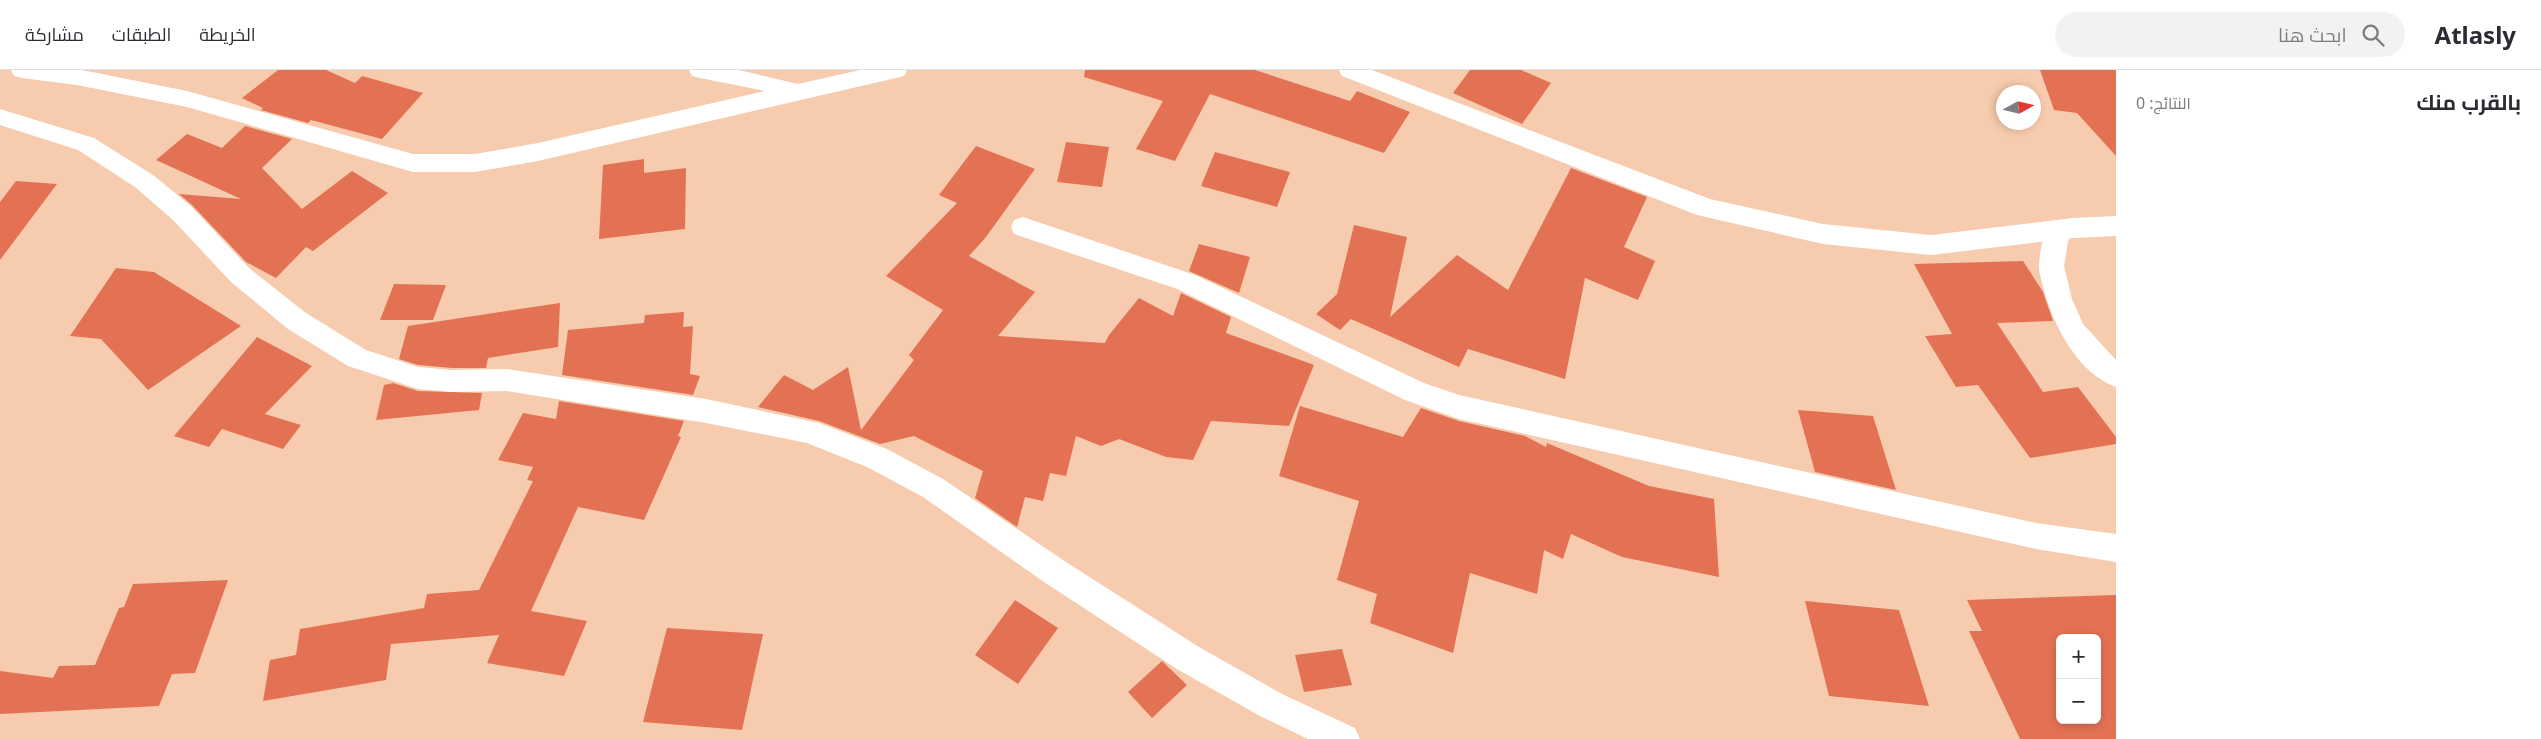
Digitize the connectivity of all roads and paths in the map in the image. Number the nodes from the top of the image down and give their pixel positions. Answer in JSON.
{"nodes":[{"id":1,"x":22,"y":70,"type":"edge"},
{"id":2,"x":700,"y":70,"type":"edge"},
{"id":3,"x":896,"y":70,"type":"edge"},
{"id":4,"x":1350,"y":70,"type":"edge"},
{"id":5,"x":78,"y":73,"type":"edge"},
{"id":6,"x":799,"y":90,"type":"junction"},
{"id":7,"x":0,"y":117,"type":"edge"},
{"id":8,"x":2116,"y":226,"type":"edge"},
{"id":9,"x":1023,"y":227,"type":"dead end"},
{"id":10,"x":2058,"y":230,"type":"junction"},
{"id":11,"x":2116,"y":376,"type":"edge"},
{"id":12,"x":2116,"y":548,"type":"edge"},
{"id":13,"x":1344,"y":739,"type":"edge"}],
"edges":[{"from":1,"to":5,"type":"street"},
{"from":2,"to":6,"type":"street"},
{"from":3,"to":6,"type":"street"},
{"from":4,"to":10,"type":"street"},
{"from":5,"to":6,"type":"street"},
{"from":7,"to":13,"type":"street"},
{"from":8,"to":10,"type":"street"},
{"from":9,"to":12,"type":"street"},
{"from":10,"to":11,"type":"street"}]}
